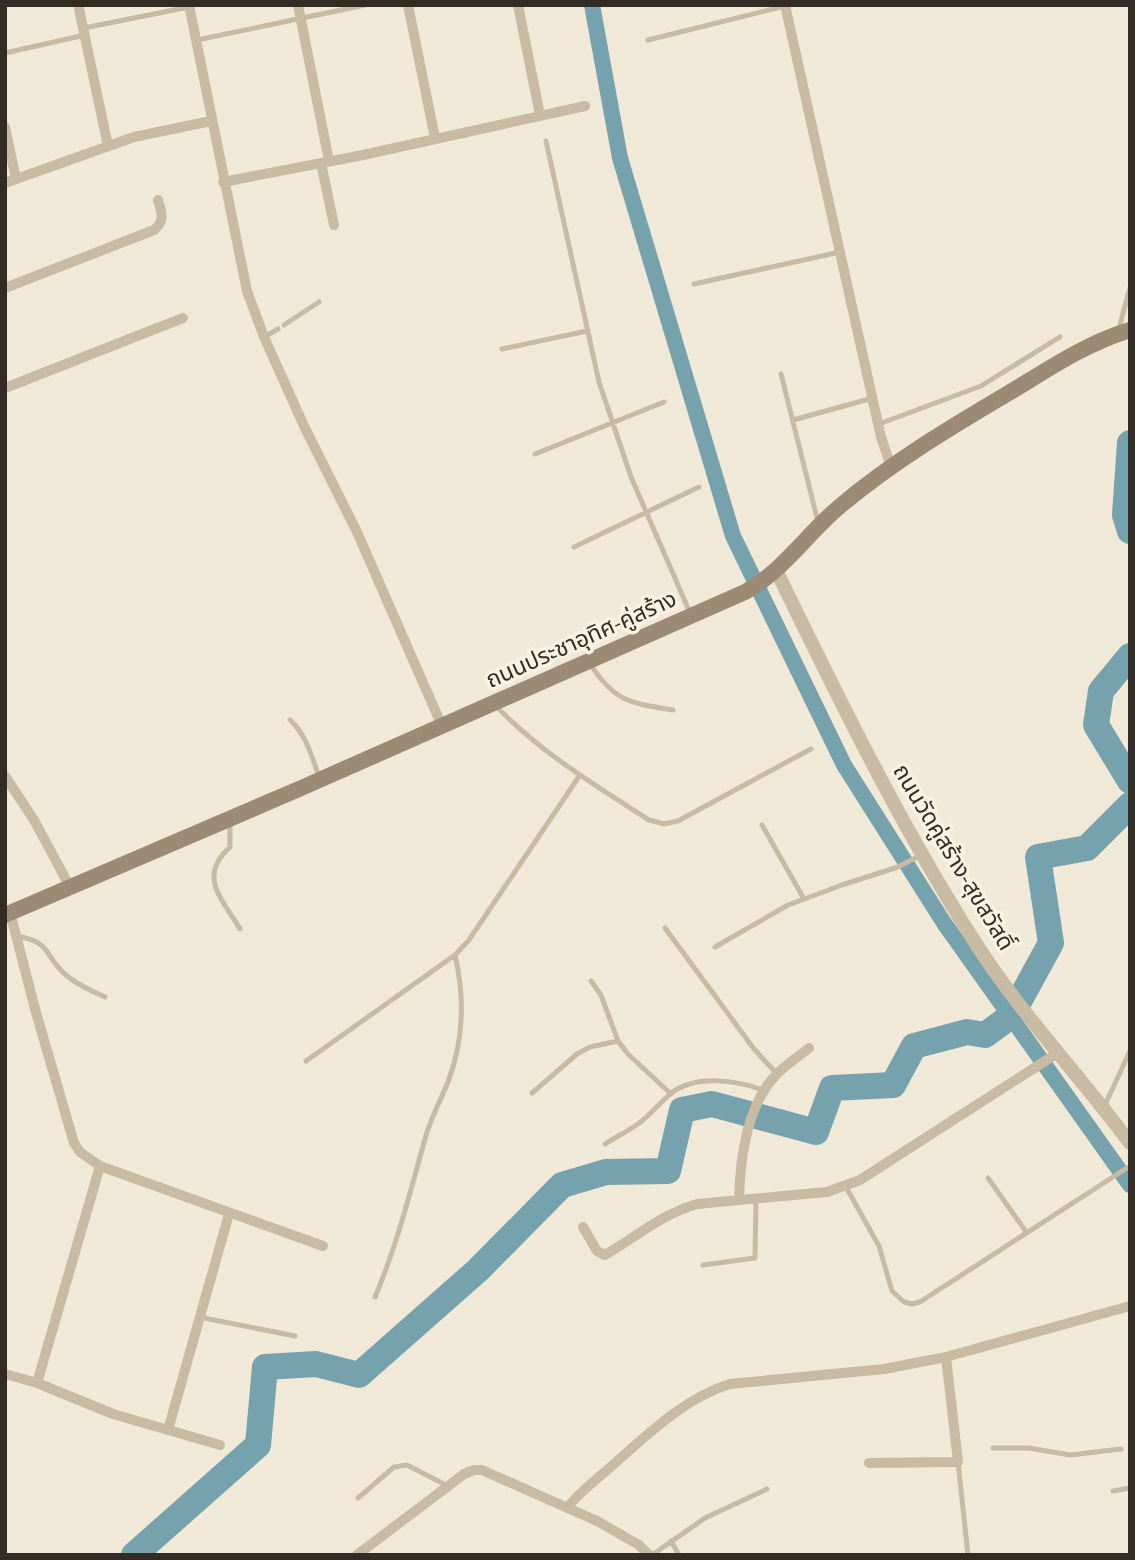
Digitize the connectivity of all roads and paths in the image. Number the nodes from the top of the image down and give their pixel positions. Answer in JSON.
{"nodes":[{"id":1,"x":298,"y":5,"type":"edge"},
{"id":2,"x":365,"y":5,"type":"edge"},
{"id":3,"x":408,"y":5,"type":"edge"},
{"id":4,"x":518,"y":5,"type":"edge"},
{"id":5,"x":785,"y":5,"type":"edge"},
{"id":6,"x":189,"y":6,"type":"edge"},
{"id":7,"x":79,"y":9,"type":"dead end"},
{"id":8,"x":300,"y":19,"type":"junction"},
{"id":9,"x":85,"y":31,"type":"junction"},
{"id":10,"x":196,"y":40,"type":"junction"},
{"id":11,"x":648,"y":40,"type":"dead end"},
{"id":12,"x":5,"y":53,"type":"edge"},
{"id":13,"x":585,"y":106,"type":"dead end"},
{"id":14,"x":540,"y":115,"type":"junction"},
{"id":15,"x":211,"y":121,"type":"junction"},
{"id":16,"x":5,"y":127,"type":"edge"},
{"id":17,"x":435,"y":138,"type":"junction"},
{"id":18,"x":546,"y":141,"type":"dead end"},
{"id":19,"x":108,"y":146,"type":"junction"},
{"id":20,"x":325,"y":162,"type":"junction"},
{"id":21,"x":11,"y":181,"type":"edge"},
{"id":22,"x":223,"y":182,"type":"junction"},
{"id":23,"x":159,"y":200,"type":"dead end"},
{"id":24,"x":334,"y":225,"type":"dead end"},
{"id":25,"x":840,"y":253,"type":"junction"},
{"id":26,"x":694,"y":284,"type":"dead end"},
{"id":27,"x":5,"y":288,"type":"edge"},
{"id":28,"x":1130,"y":288,"type":"edge"},
{"id":29,"x":319,"y":302,"type":"dead end"},
{"id":30,"x":183,"y":318,"type":"dead end"},
{"id":31,"x":587,"y":331,"type":"junction"},
{"id":32,"x":1124,"y":332,"type":"edge"},
{"id":33,"x":264,"y":337,"type":"junction"},
{"id":34,"x":1060,"y":338,"type":"dead end"},
{"id":35,"x":502,"y":349,"type":"dead end"},
{"id":36,"x":781,"y":374,"type":"dead end"},
{"id":37,"x":5,"y":388,"type":"edge"},
{"id":38,"x":873,"y":398,"type":"junction"},
{"id":39,"x":664,"y":402,"type":"dead end"},
{"id":40,"x":793,"y":420,"type":"junction"},
{"id":41,"x":613,"y":424,"type":"junction"},
{"id":42,"x":879,"y":424,"type":"junction"},
{"id":43,"x":535,"y":454,"type":"dead end"},
{"id":44,"x":891,"y":467,"type":"junction"},
{"id":45,"x":699,"y":487,"type":"dead end"},
{"id":46,"x":647,"y":513,"type":"junction"},
{"id":47,"x":818,"y":525,"type":"junction"},
{"id":48,"x":574,"y":547,"type":"dead end"},
{"id":49,"x":776,"y":570,"type":"junction"},
{"id":50,"x":691,"y":615,"type":"junction"},
{"id":51,"x":589,"y":662,"type":"junction"},
{"id":52,"x":494,"y":704,"type":"junction"},
{"id":53,"x":673,"y":710,"type":"dead end"},
{"id":54,"x":290,"y":720,"type":"dead end"},
{"id":55,"x":442,"y":726,"type":"junction"},
{"id":56,"x":811,"y":749,"type":"dead end"},
{"id":57,"x":580,"y":775,"type":"junction"},
{"id":58,"x":5,"y":776,"type":"edge"},
{"id":59,"x":320,"y":780,"type":"junction"},
{"id":60,"x":229,"y":819,"type":"junction"},
{"id":61,"x":762,"y":825,"type":"dead end"},
{"id":62,"x":918,"y":857,"type":"junction"},
{"id":63,"x":70,"y":887,"type":"junction"},
{"id":64,"x":804,"y":899,"type":"junction"},
{"id":65,"x":8,"y":913,"type":"edge"},
{"id":66,"x":664,"y":928,"type":"dead end"},
{"id":67,"x":240,"y":929,"type":"dead end"},
{"id":68,"x":16,"y":936,"type":"junction"},
{"id":69,"x":715,"y":947,"type":"dead end"},
{"id":70,"x":455,"y":955,"type":"junction"},
{"id":71,"x":591,"y":981,"type":"dead end"},
{"id":72,"x":105,"y":997,"type":"dead end"},
{"id":73,"x":618,"y":1041,"type":"junction"},
{"id":74,"x":809,"y":1048,"type":"dead end"},
{"id":75,"x":1130,"y":1051,"type":"edge"},
{"id":76,"x":1056,"y":1054,"type":"junction"},
{"id":77,"x":306,"y":1061,"type":"dead end"},
{"id":78,"x":777,"y":1074,"type":"junction"},
{"id":79,"x":765,"y":1091,"type":"junction"},
{"id":80,"x":531,"y":1093,"type":"dead end"},
{"id":81,"x":671,"y":1094,"type":"junction"},
{"id":82,"x":1104,"y":1107,"type":"junction"},
{"id":83,"x":1130,"y":1143,"type":"edge"},
{"id":84,"x":605,"y":1144,"type":"dead end"},
{"id":85,"x":1129,"y":1166,"type":"edge"},
{"id":86,"x":100,"y":1167,"type":"junction"},
{"id":87,"x":988,"y":1178,"type":"dead end"},
{"id":88,"x":846,"y":1187,"type":"junction"},
{"id":89,"x":756,"y":1199,"type":"junction"},
{"id":90,"x":739,"y":1200,"type":"junction"},
{"id":91,"x":229,"y":1214,"type":"junction"},
{"id":92,"x":583,"y":1227,"type":"dead end"},
{"id":93,"x":1027,"y":1233,"type":"junction"},
{"id":94,"x":323,"y":1246,"type":"dead end"},
{"id":95,"x":703,"y":1265,"type":"dead end"},
{"id":96,"x":375,"y":1297,"type":"dead end"},
{"id":97,"x":1130,"y":1306,"type":"edge"},
{"id":98,"x":200,"y":1317,"type":"junction"},
{"id":99,"x":295,"y":1336,"type":"dead end"},
{"id":100,"x":946,"y":1357,"type":"junction"},
{"id":101,"x":5,"y":1374,"type":"edge"},
{"id":102,"x":37,"y":1384,"type":"junction"},
{"id":103,"x":168,"y":1430,"type":"junction"},
{"id":104,"x":220,"y":1445,"type":"dead end"},
{"id":105,"x":993,"y":1448,"type":"dead end"},
{"id":106,"x":1121,"y":1448,"type":"dead end"},
{"id":107,"x":958,"y":1462,"type":"junction"},
{"id":108,"x":869,"y":1463,"type":"dead end"},
{"id":109,"x":449,"y":1486,"type":"junction"},
{"id":110,"x":1130,"y":1488,"type":"edge"},
{"id":111,"x":767,"y":1489,"type":"dead end"},
{"id":112,"x":1113,"y":1491,"type":"dead end"},
{"id":113,"x":358,"y":1498,"type":"dead end"},
{"id":114,"x":567,"y":1508,"type":"junction"},
{"id":115,"x":671,"y":1541,"type":"junction"},
{"id":116,"x":357,"y":1555,"type":"edge"},
{"id":117,"x":651,"y":1555,"type":"edge"},
{"id":118,"x":679,"y":1555,"type":"edge"},
{"id":119,"x":968,"y":1555,"type":"edge"}],
"edges":[{"from":1,"to":8,"type":"street"},
{"from":2,"to":8,"type":"lane"},
{"from":3,"to":17,"type":"street"},
{"from":4,"to":14,"type":"street"},
{"from":5,"to":11,"type":"lane"},
{"from":5,"to":25,"type":"street"},
{"from":6,"to":9,"type":"lane"},
{"from":6,"to":10,"type":"street"},
{"from":7,"to":9,"type":"street"},
{"from":8,"to":10,"type":"lane"},
{"from":8,"to":20,"type":"street"},
{"from":9,"to":12,"type":"lane"},
{"from":9,"to":19,"type":"street"},
{"from":10,"to":15,"type":"street"},
{"from":13,"to":14,"type":"street"},
{"from":14,"to":17,"type":"street"},
{"from":15,"to":19,"type":"street"},
{"from":15,"to":22,"type":"street"},
{"from":16,"to":21,"type":"street"},
{"from":17,"to":20,"type":"street"},
{"from":18,"to":31,"type":"lane"},
{"from":19,"to":21,"type":"street"},
{"from":20,"to":22,"type":"street"},
{"from":20,"to":24,"type":"street"},
{"from":22,"to":33,"type":"street"},
{"from":23,"to":27,"type":"street"},
{"from":25,"to":26,"type":"lane"},
{"from":25,"to":38,"type":"street"},
{"from":28,"to":32,"type":"lane"},
{"from":29,"to":33,"type":"lane"},
{"from":30,"to":37,"type":"street"},
{"from":31,"to":35,"type":"lane"},
{"from":31,"to":41,"type":"lane"},
{"from":32,"to":44,"type":"main road","name":"ถนนประชาอุทิศ-คู่สร้าง"},
{"from":33,"to":55,"type":"street"},
{"from":34,"to":42,"type":"lane"},
{"from":36,"to":40,"type":"lane"},
{"from":38,"to":40,"type":"lane"},
{"from":38,"to":42,"type":"street"},
{"from":39,"to":41,"type":"lane"},
{"from":40,"to":47,"type":"lane"},
{"from":41,"to":43,"type":"lane"},
{"from":41,"to":46,"type":"lane"},
{"from":42,"to":44,"type":"street"},
{"from":44,"to":47,"type":"main road","name":"ถนนประชาอุทิศ-คู่สร้าง"},
{"from":45,"to":46,"type":"lane"},
{"from":46,"to":48,"type":"lane"},
{"from":46,"to":50,"type":"lane"},
{"from":47,"to":49,"type":"main road","name":"ถนนประชาอุทิศ-คู่สร้าง"},
{"from":49,"to":50,"type":"main road","name":"ถนนประชาอุทิศ-คู่สร้าง"},
{"from":49,"to":62,"type":"street","name":"ถนนวัดคู่สร้าง-สุขสวัสดิ์"},
{"from":50,"to":51,"type":"main road","name":"ถนนประชาอุทิศ-คู่สร้าง"},
{"from":51,"to":52,"type":"main road","name":"ถนนประชาอุทิศ-คู่สร้าง"},
{"from":51,"to":53,"type":"lane"},
{"from":52,"to":55,"type":"main road","name":"ถนนประชาอุทิศ-คู่สร้าง"},
{"from":52,"to":57,"type":"lane"},
{"from":54,"to":59,"type":"lane"},
{"from":55,"to":59,"type":"main road","name":"ถนนประชาอุทิศ-คู่สร้าง"},
{"from":56,"to":57,"type":"lane"},
{"from":57,"to":70,"type":"lane"},
{"from":58,"to":63,"type":"street"},
{"from":59,"to":60,"type":"main road","name":"ถนนประชาอุทิศ-คู่สร้าง"},
{"from":60,"to":63,"type":"main road","name":"ถนนประชาอุทิศ-คู่สร้าง"},
{"from":60,"to":67,"type":"lane"},
{"from":61,"to":64,"type":"lane"},
{"from":62,"to":64,"type":"lane"},
{"from":62,"to":76,"type":"street","name":"ถนนวัดคู่สร้าง-สุขสวัสดิ์"},
{"from":63,"to":65,"type":"main road","name":"ถนนประชาอุทิศ-คู่สร้าง"},
{"from":64,"to":69,"type":"lane"},
{"from":65,"to":68,"type":"street"},
{"from":66,"to":78,"type":"lane"},
{"from":68,"to":72,"type":"lane"},
{"from":68,"to":86,"type":"street"},
{"from":70,"to":77,"type":"lane"},
{"from":70,"to":96,"type":"lane"},
{"from":71,"to":73,"type":"lane"},
{"from":73,"to":80,"type":"lane"},
{"from":73,"to":81,"type":"lane"},
{"from":74,"to":78,"type":"street"},
{"from":75,"to":82,"type":"lane"},
{"from":76,"to":82,"type":"street","name":"ถนนวัดคู่สร้าง-สุขสวัสดิ์"},
{"from":76,"to":88,"type":"street"},
{"from":78,"to":79,"type":"street"},
{"from":79,"to":81,"type":"lane"},
{"from":79,"to":90,"type":"street"},
{"from":81,"to":84,"type":"lane"},
{"from":82,"to":83,"type":"street","name":"ถนนวัดคู่สร้าง-สุขสวัสดิ์"},
{"from":85,"to":93,"type":"lane"},
{"from":86,"to":91,"type":"street"},
{"from":86,"to":102,"type":"street"},
{"from":87,"to":93,"type":"lane"},
{"from":88,"to":89,"type":"street"},
{"from":88,"to":93,"type":"lane"},
{"from":89,"to":90,"type":"street"},
{"from":89,"to":95,"type":"lane"},
{"from":90,"to":92,"type":"street"},
{"from":91,"to":94,"type":"street"},
{"from":91,"to":98,"type":"street"},
{"from":97,"to":100,"type":"street"},
{"from":98,"to":99,"type":"lane"},
{"from":98,"to":103,"type":"street"},
{"from":100,"to":107,"type":"street"},
{"from":100,"to":114,"type":"street"},
{"from":101,"to":102,"type":"street"},
{"from":102,"to":103,"type":"street"},
{"from":103,"to":104,"type":"street"},
{"from":105,"to":106,"type":"lane"},
{"from":107,"to":108,"type":"street"},
{"from":107,"to":119,"type":"lane"},
{"from":109,"to":113,"type":"lane"},
{"from":109,"to":114,"type":"street"},
{"from":109,"to":116,"type":"street"},
{"from":110,"to":112,"type":"lane"},
{"from":111,"to":115,"type":"lane"},
{"from":114,"to":117,"type":"street"},
{"from":115,"to":117,"type":"lane"},
{"from":115,"to":118,"type":"lane"}]}
